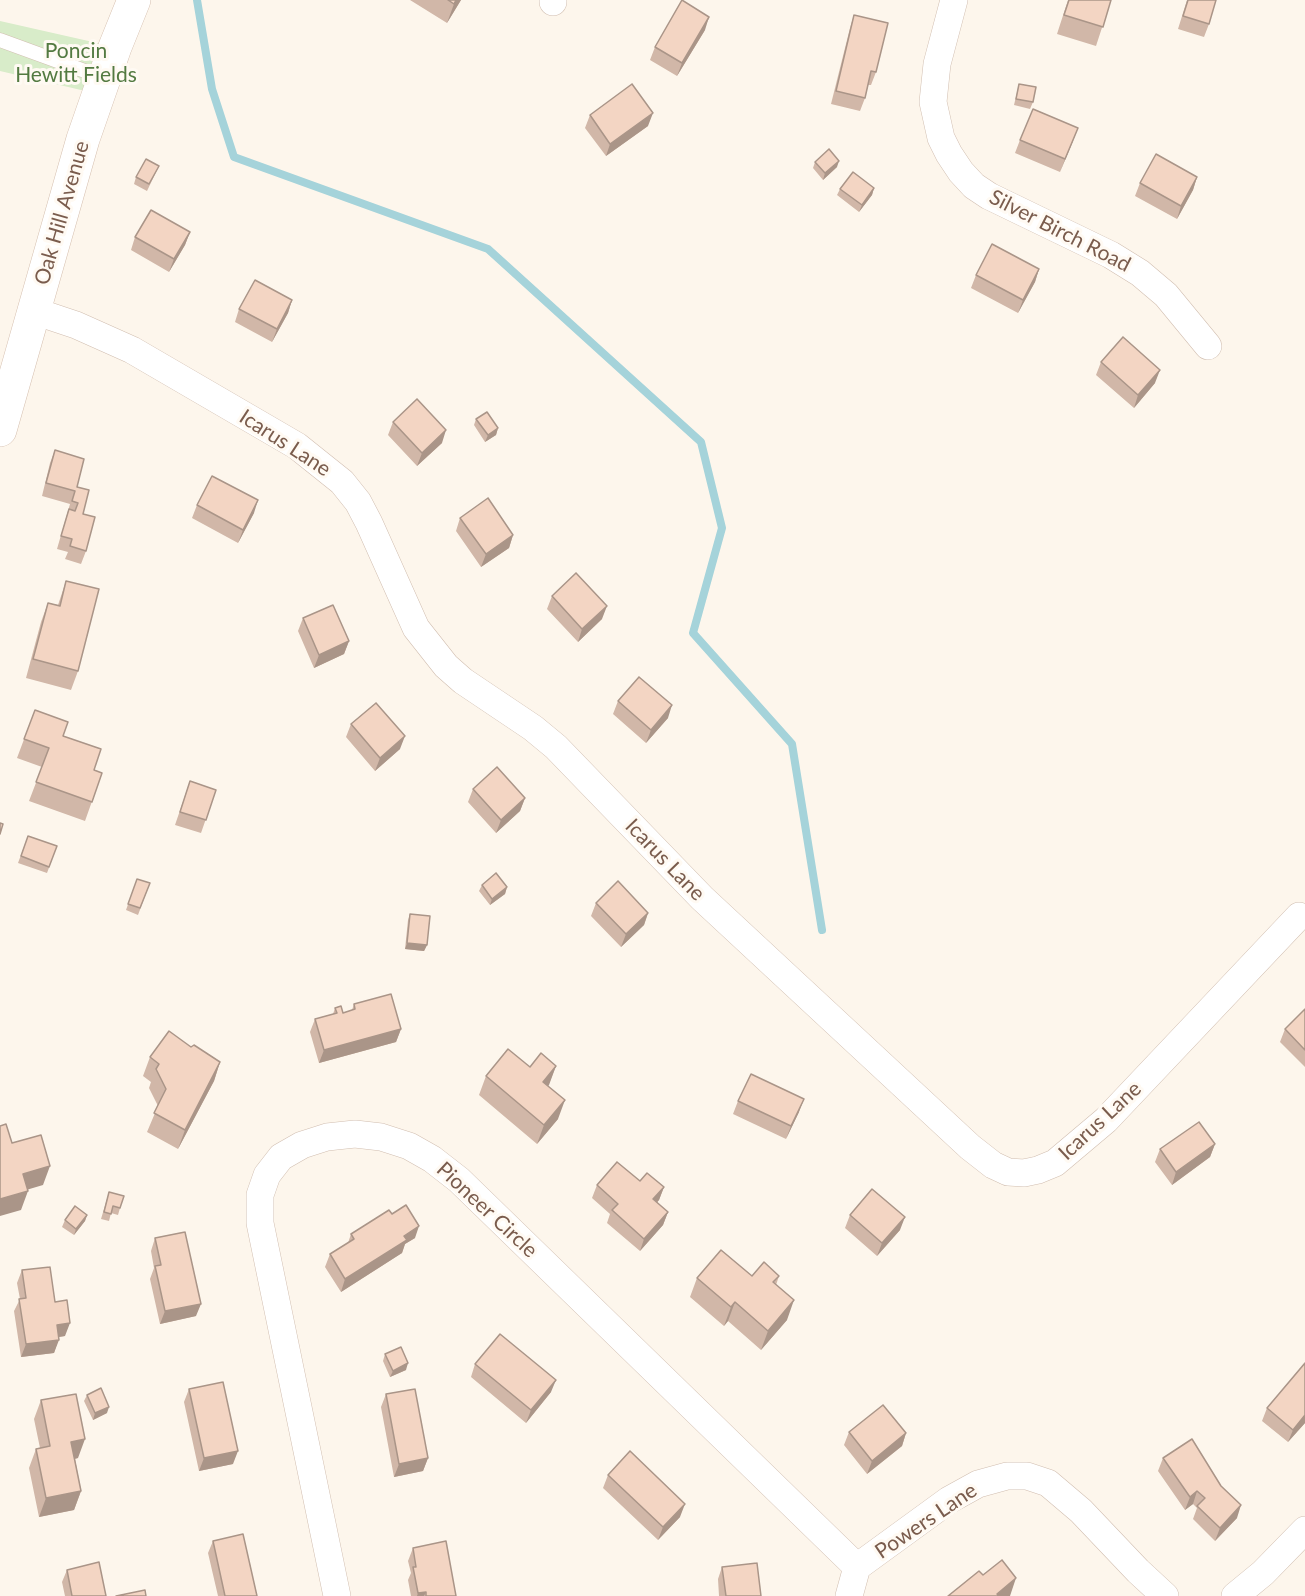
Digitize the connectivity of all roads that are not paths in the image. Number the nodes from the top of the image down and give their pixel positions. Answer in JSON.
{"nodes":[{"id":1,"x":134,"y":0,"type":"edge"},
{"id":2,"x":954,"y":0,"type":"edge"},
{"id":3,"x":0,"y":40,"type":"edge"},
{"id":4,"x":104,"y":78,"type":"junction"},
{"id":5,"x":34,"y":311,"type":"junction"},
{"id":6,"x":1208,"y":346,"type":"dead end"},
{"id":7,"x":0,"y":430,"type":"edge"},
{"id":8,"x":1299,"y":916,"type":"dead end"},
{"id":9,"x":1305,"y":1530,"type":"edge"},
{"id":10,"x":857,"y":1567,"type":"junction"},
{"id":11,"x":337,"y":1596,"type":"edge"},
{"id":12,"x":849,"y":1596,"type":"edge"},
{"id":13,"x":1165,"y":1596,"type":"edge"},
{"id":14,"x":1235,"y":1596,"type":"edge"}],
"edges":[{"from":1,"to":4,"type":"main road","name":"Oak Hill Avenue"},
{"from":2,"to":6,"type":"street","name":"Silver Birch Road"},
{"from":3,"to":4,"type":"lane"},
{"from":4,"to":5,"type":"main road","name":"Oak Hill Avenue"},
{"from":5,"to":7,"type":"main road","name":"Oak Hill Avenue"},
{"from":5,"to":8,"type":"street","name":"Icarus Lane"},
{"from":9,"to":14,"type":"street"},
{"from":10,"to":11,"type":"street","name":"Pioneer Circle"},
{"from":10,"to":12,"type":"street"},
{"from":10,"to":13,"type":"street","name":"Powers Lane"}]}
